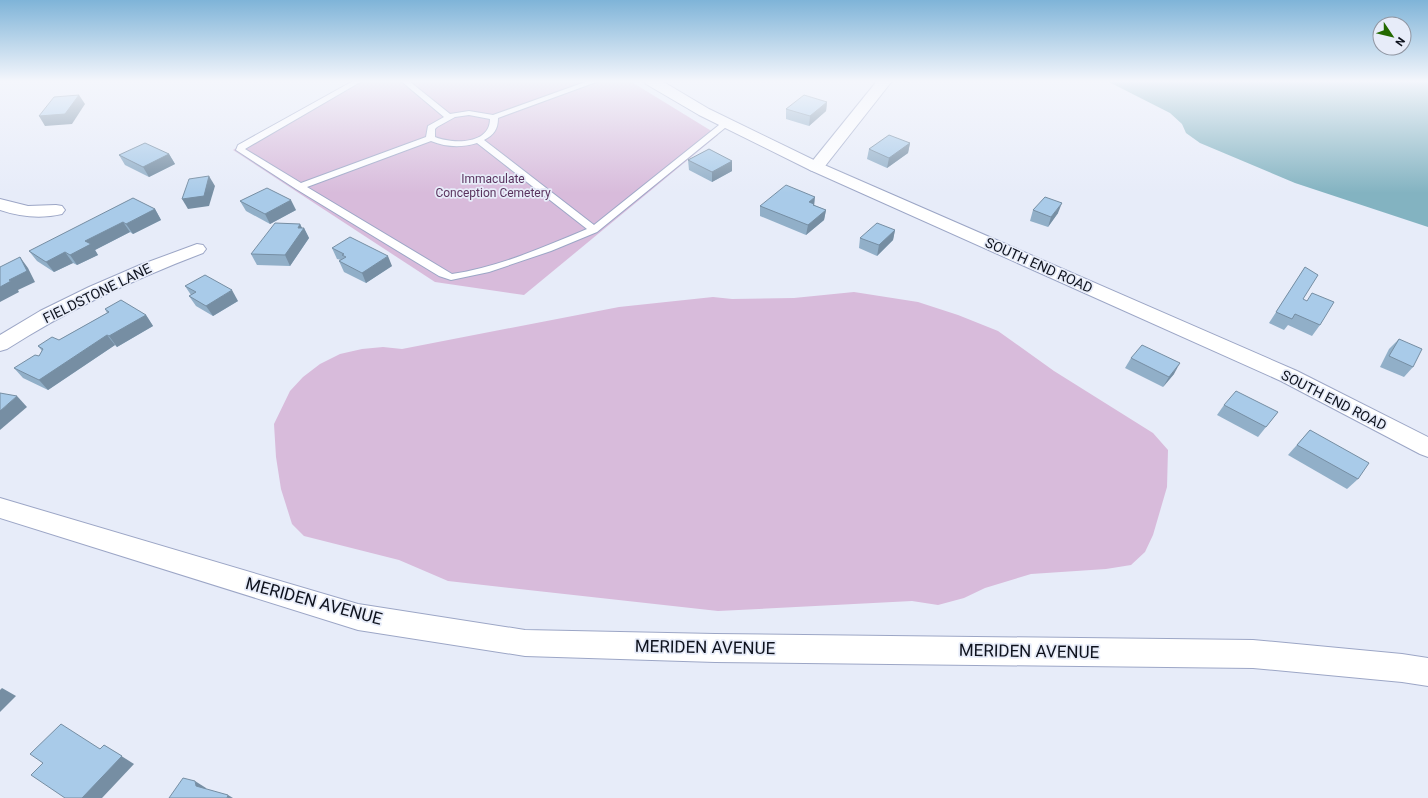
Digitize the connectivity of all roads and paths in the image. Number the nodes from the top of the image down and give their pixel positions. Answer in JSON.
{"nodes":[{"id":1,"x":293,"y":118,"type":"edge"},
{"id":2,"x":445,"y":118,"type":"edge"},
{"id":3,"x":494,"y":118,"type":"edge"},
{"id":4,"x":716,"y":118,"type":"edge"},
{"id":5,"x":855,"y":118,"type":"edge"},
{"id":6,"x":727,"y":124,"type":"junction"},
{"id":7,"x":432,"y":138,"type":"junction"},
{"id":8,"x":478,"y":140,"type":"junction"},
{"id":9,"x":816,"y":167,"type":"junction"},
{"id":10,"x":299,"y":187,"type":"junction"},
{"id":11,"x":0,"y":204,"type":"edge"},
{"id":12,"x":56,"y":210,"type":"dead end"},
{"id":13,"x":594,"y":230,"type":"junction"},
{"id":14,"x":197,"y":249,"type":"dead end"},
{"id":15,"x":0,"y":344,"type":"edge"},
{"id":16,"x":1428,"y":448,"type":"edge"},
{"id":17,"x":0,"y":508,"type":"edge"},
{"id":18,"x":1428,"y":672,"type":"edge"}],
"edges":[{"from":1,"to":10,"type":"lane"},
{"from":2,"to":7,"type":"lane"},
{"from":3,"to":8,"type":"lane"},
{"from":4,"to":6,"type":"street","name":"SOUTH END ROAD"},
{"from":5,"to":9,"type":"street"},
{"from":6,"to":9,"type":"street","name":"SOUTH END ROAD"},
{"from":6,"to":13,"type":"lane"},
{"from":7,"to":8,"type":"lane"},
{"from":7,"to":10,"type":"lane"},
{"from":8,"to":13,"type":"lane"},
{"from":9,"to":16,"type":"street","name":"SOUTH END ROAD"},
{"from":10,"to":13,"type":"lane"},
{"from":11,"to":12,"type":"street"},
{"from":14,"to":15,"type":"street","name":"FIELDSTONE LANE"},
{"from":17,"to":18,"type":"street","name":"MERIDEN AVENUE"}]}
